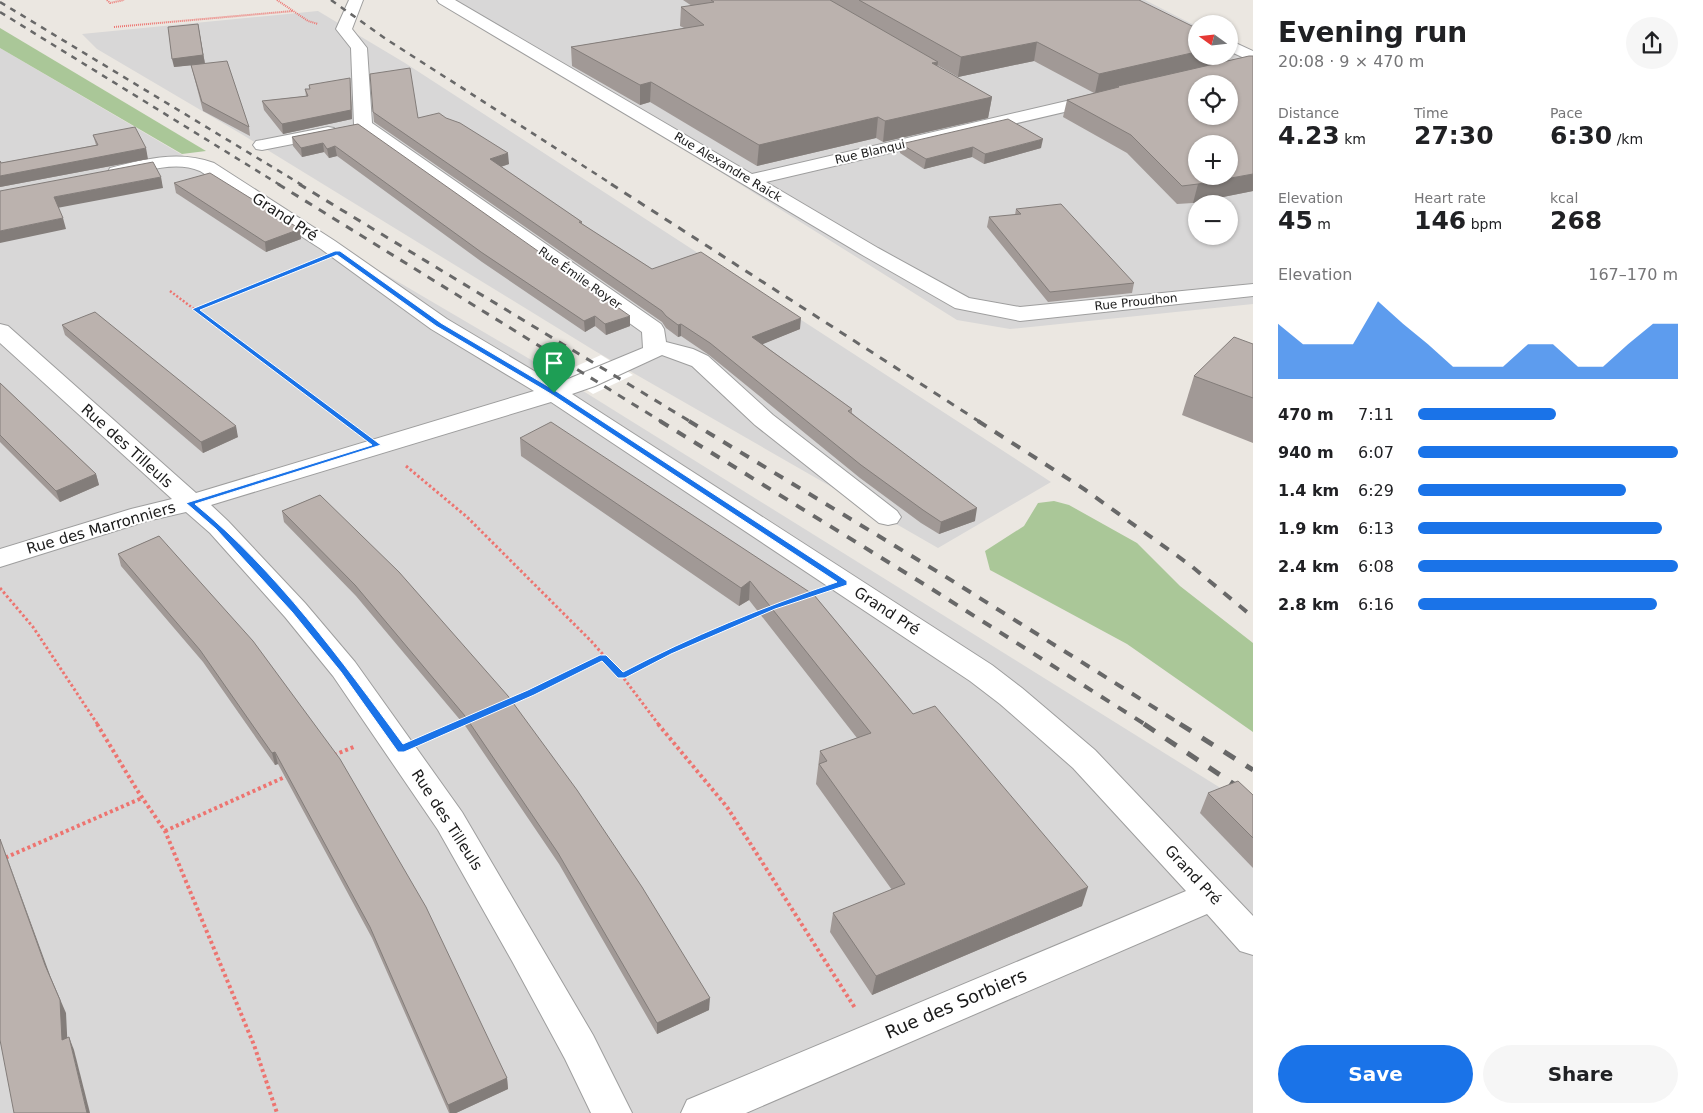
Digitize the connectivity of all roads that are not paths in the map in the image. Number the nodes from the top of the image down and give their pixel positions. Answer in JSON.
{"nodes":[{"id":1,"x":356,"y":0,"type":"edge"},
{"id":2,"x":444,"y":0,"type":"edge"},
{"id":3,"x":1238,"y":50,"type":"edge"},
{"id":4,"x":1253,"y":57,"type":"edge"},
{"id":5,"x":1253,"y":64,"type":"edge"},
{"id":6,"x":1234,"y":69,"type":"edge"},
{"id":7,"x":1118,"y":94,"type":"edge"},
{"id":8,"x":996,"y":108,"type":"dead end"},
{"id":9,"x":1013,"y":118,"type":"junction"},
{"id":10,"x":363,"y":125,"type":"junction"},
{"id":11,"x":262,"y":145,"type":"dead end"},
{"id":12,"x":102,"y":175,"type":"edge"},
{"id":13,"x":750,"y":180,"type":"junction"},
{"id":14,"x":1253,"y":290,"type":"edge"},
{"id":15,"x":1020,"y":314,"type":"joint"},
{"id":16,"x":0,"y":331,"type":"edge"},
{"id":17,"x":655,"y":346,"type":"junction"},
{"id":18,"x":554,"y":393,"type":"junction"},
{"id":19,"x":190,"y":503,"type":"junction"},
{"id":20,"x":888,"y":517,"type":"dead end"},
{"id":21,"x":0,"y":558,"type":"edge"},
{"id":22,"x":1212,"y":896,"type":"junction"},
{"id":23,"x":1253,"y":940,"type":"edge"},
{"id":24,"x":612,"y":1113,"type":"edge"},
{"id":25,"x":701,"y":1113,"type":"edge"}],
"edges":[{"from":1,"to":10,"type":"street"},
{"from":2,"to":13,"type":"street","name":"Rue Alexandre Raick"},
{"from":3,"to":4,"type":"street"},
{"from":5,"to":6,"type":"street"},
{"from":7,"to":9,"type":"street","name":"Rue Blanqui"},
{"from":8,"to":9,"type":"street"},
{"from":9,"to":13,"type":"street","name":"Rue Blanqui"},
{"from":10,"to":11,"type":"street"},
{"from":10,"to":17,"type":"street","name":"Rue Émile Royer"},
{"from":12,"to":18,"type":"street","name":"Grand Pré"},
{"from":13,"to":15,"type":"street","name":"Rue Alexandre Raick"},
{"from":14,"to":15,"type":"street","name":"Rue Proudhon"},
{"from":16,"to":19,"type":"street","name":"Rue des Tilleuls"},
{"from":17,"to":18,"type":"street","name":"Rue des Marronniers"},
{"from":17,"to":20,"type":"street"},
{"from":18,"to":19,"type":"street","name":"Rue des Marronniers"},
{"from":18,"to":22,"type":"street","name":"Grand Pré"},
{"from":19,"to":21,"type":"street","name":"Rue des Marronniers"},
{"from":19,"to":24,"type":"street","name":"Rue des Tilleuls"},
{"from":22,"to":23,"type":"street","name":"Grand Pré"},
{"from":22,"to":25,"type":"street","name":"Rue des Sorbiers"}]}
